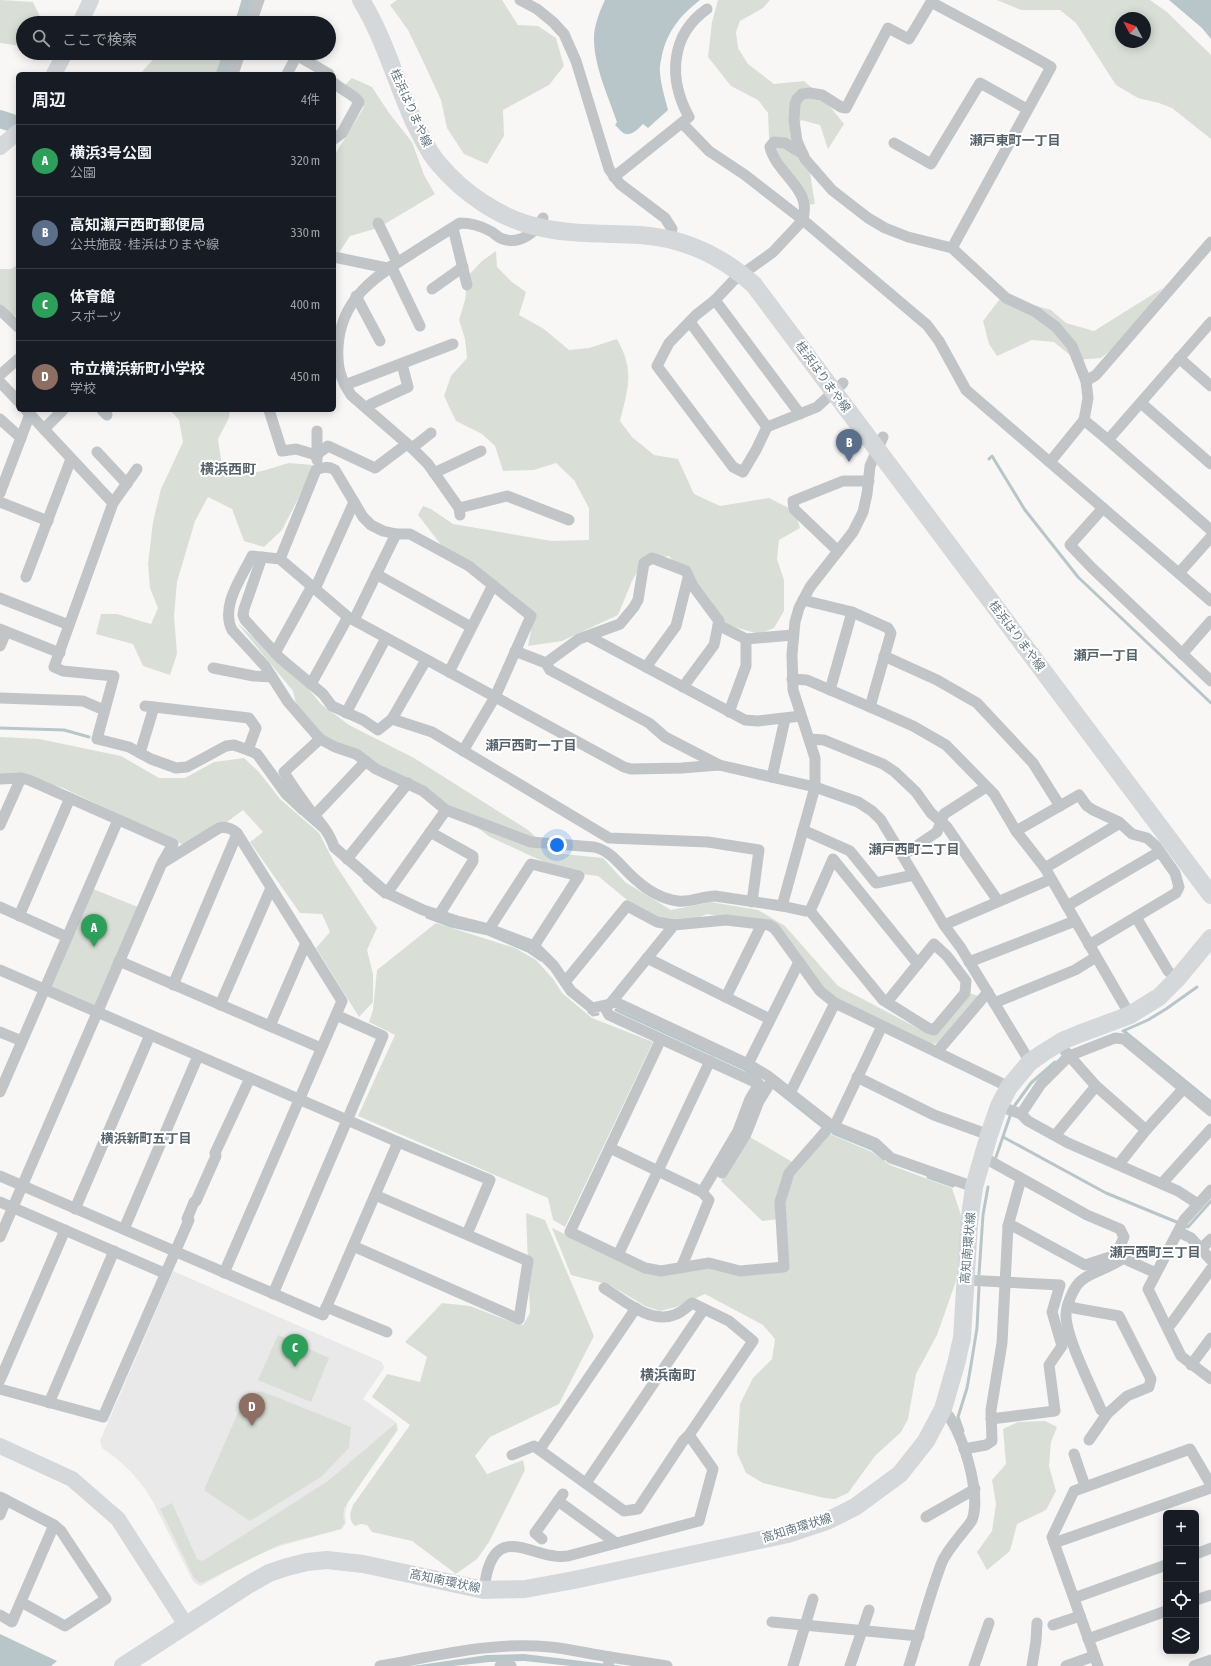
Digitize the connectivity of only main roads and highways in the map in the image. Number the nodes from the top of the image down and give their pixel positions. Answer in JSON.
{"nodes":[{"id":1,"x":360,"y":0,"type":"edge"},
{"id":2,"x":373,"y":0,"type":"edge"},
{"id":3,"x":541,"y":222,"type":"junction"},
{"id":4,"x":746,"y":270,"type":"junction"},
{"id":5,"x":880,"y":443,"type":"junction"},
{"id":6,"x":1211,"y":876,"type":"edge"},
{"id":7,"x":1211,"y":895,"type":"edge"},
{"id":8,"x":1211,"y":938,"type":"edge"},
{"id":9,"x":124,"y":1666,"type":"edge"}],
"edges":[{"from":1,"to":3,"type":"main road","name":"桂浜はりまや線"},
{"from":2,"to":3,"type":"main road","name":"桂浜はりまや線"},
{"from":3,"to":4,"type":"main road","name":"桂浜はりまや線"},
{"from":3,"to":4,"type":"main road","name":"桂浜はりまや線"},
{"from":4,"to":5,"type":"main road","name":"桂浜はりまや線"},
{"from":5,"to":6,"type":"main road","name":"桂浜はりまや線"},
{"from":5,"to":7,"type":"main road","name":"桂浜はりまや線"},
{"from":8,"to":9,"type":"main road","name":"高知南環状線"}]}
